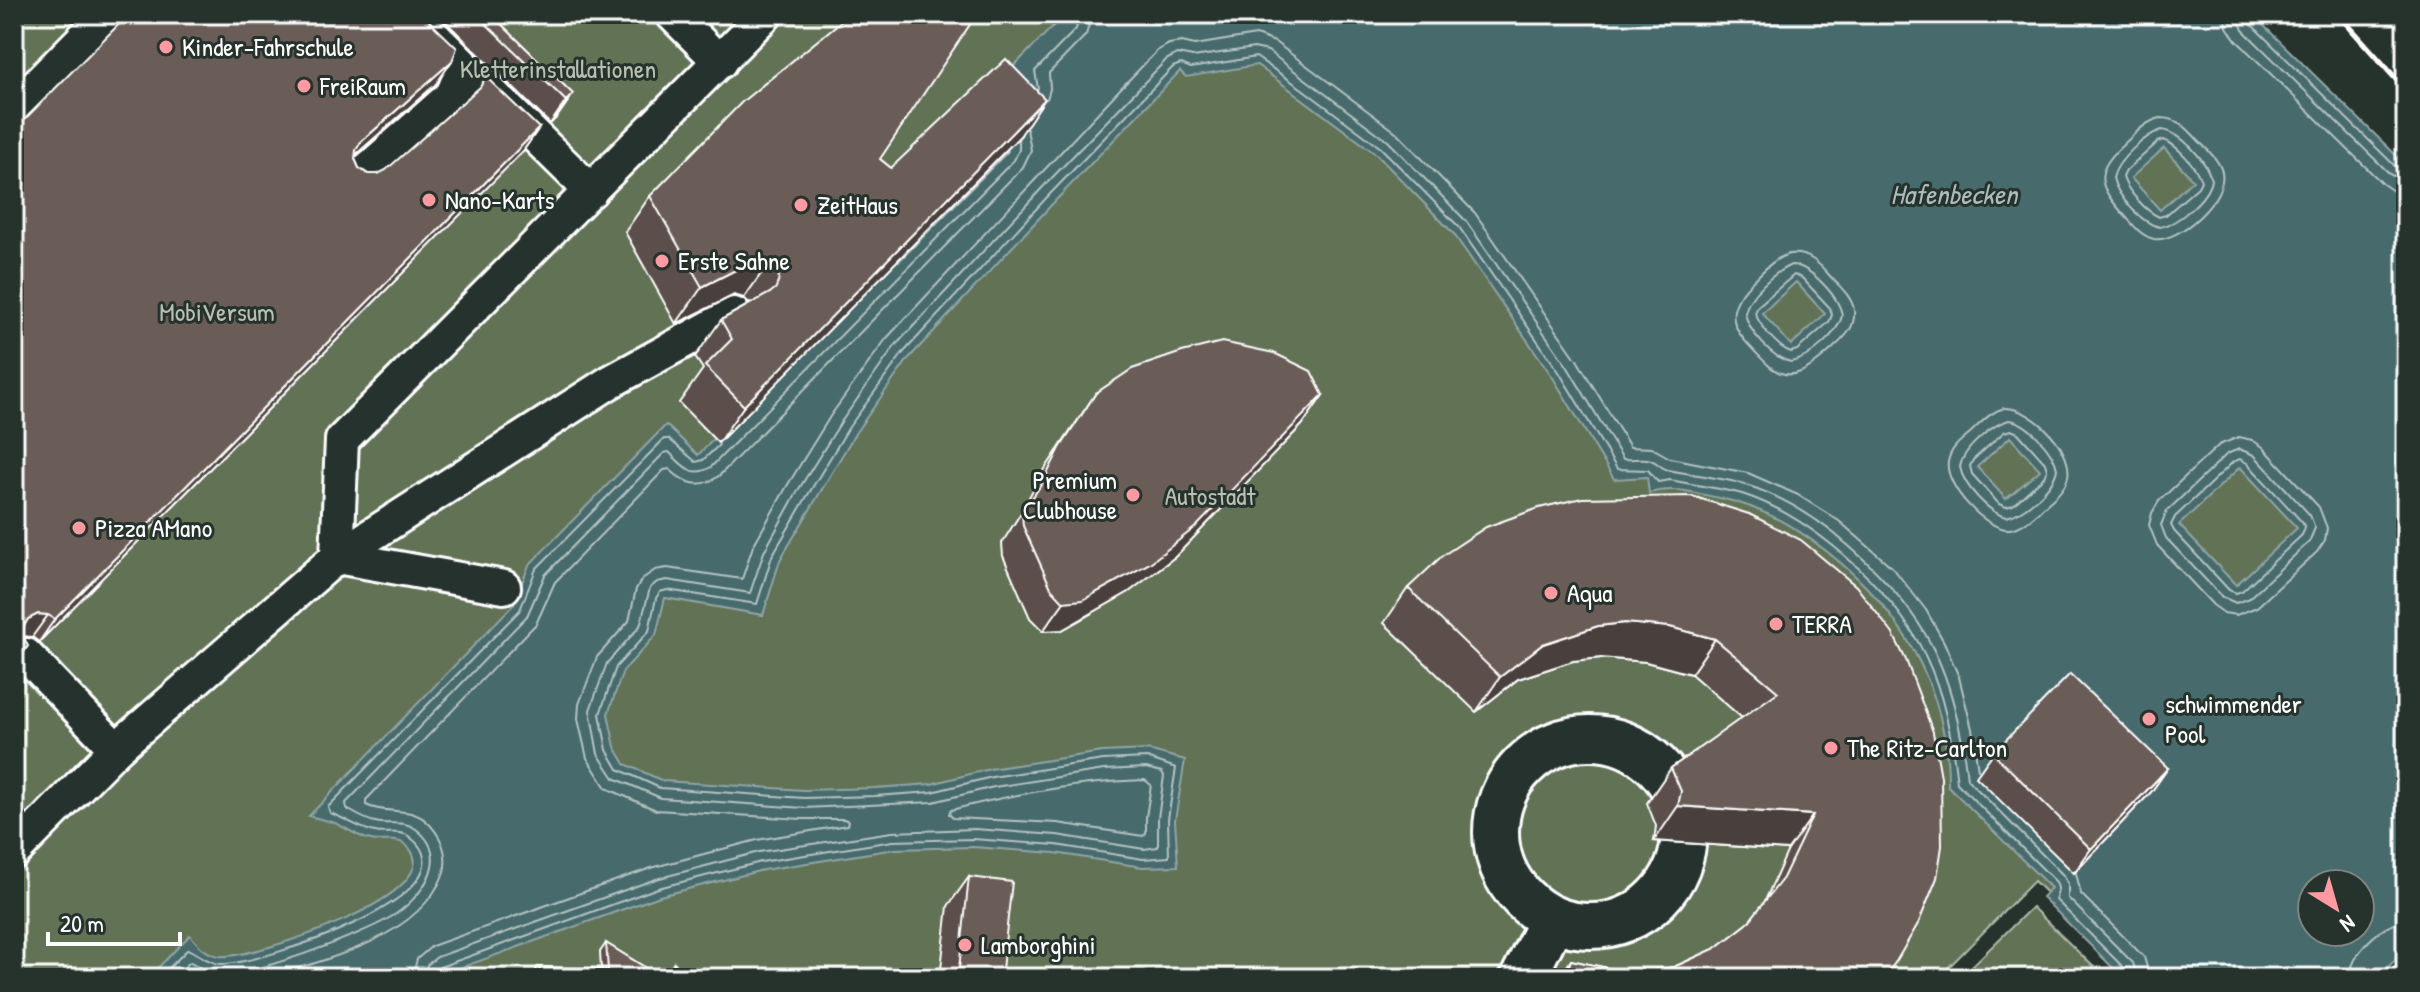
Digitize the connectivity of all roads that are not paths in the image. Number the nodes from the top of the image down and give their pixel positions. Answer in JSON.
{"nodes":[{"id":1,"x":107,"y":14,"type":"edge"},
{"id":2,"x":411,"y":14,"type":"edge"},
{"id":3,"x":672,"y":14,"type":"edge"},
{"id":4,"x":766,"y":14,"type":"edge"},
{"id":5,"x":720,"y":62,"type":"junction"},
{"id":6,"x":464,"y":67,"type":"junction"},
{"id":7,"x":14,"y":108,"type":"edge"},
{"id":8,"x":358,"y":178,"type":"edge"},
{"id":9,"x":591,"y":191,"type":"junction"},
{"id":10,"x":734,"y":314,"type":"edge"},
{"id":11,"x":337,"y":557,"type":"junction"},
{"id":12,"x":504,"y":587,"type":"dead end"},
{"id":13,"x":26,"y":655,"type":"edge"},
{"id":14,"x":116,"y":749,"type":"junction"},
{"id":15,"x":14,"y":852,"type":"edge"},
{"id":16,"x":1552,"y":920,"type":"junction"},
{"id":17,"x":1523,"y":978,"type":"edge"}],
"edges":[{"from":1,"to":7,"type":"street"},
{"from":2,"to":6,"type":"street"},
{"from":3,"to":5,"type":"street"},
{"from":4,"to":5,"type":"street"},
{"from":5,"to":9,"type":"street"},
{"from":6,"to":8,"type":"street"},
{"from":6,"to":9,"type":"street"},
{"from":9,"to":11,"type":"street"},
{"from":10,"to":11,"type":"street"},
{"from":11,"to":12,"type":"street"},
{"from":11,"to":14,"type":"street"},
{"from":13,"to":14,"type":"street"},
{"from":14,"to":15,"type":"street"},
{"from":16,"to":16,"type":"street"},
{"from":16,"to":17,"type":"street"}]}
